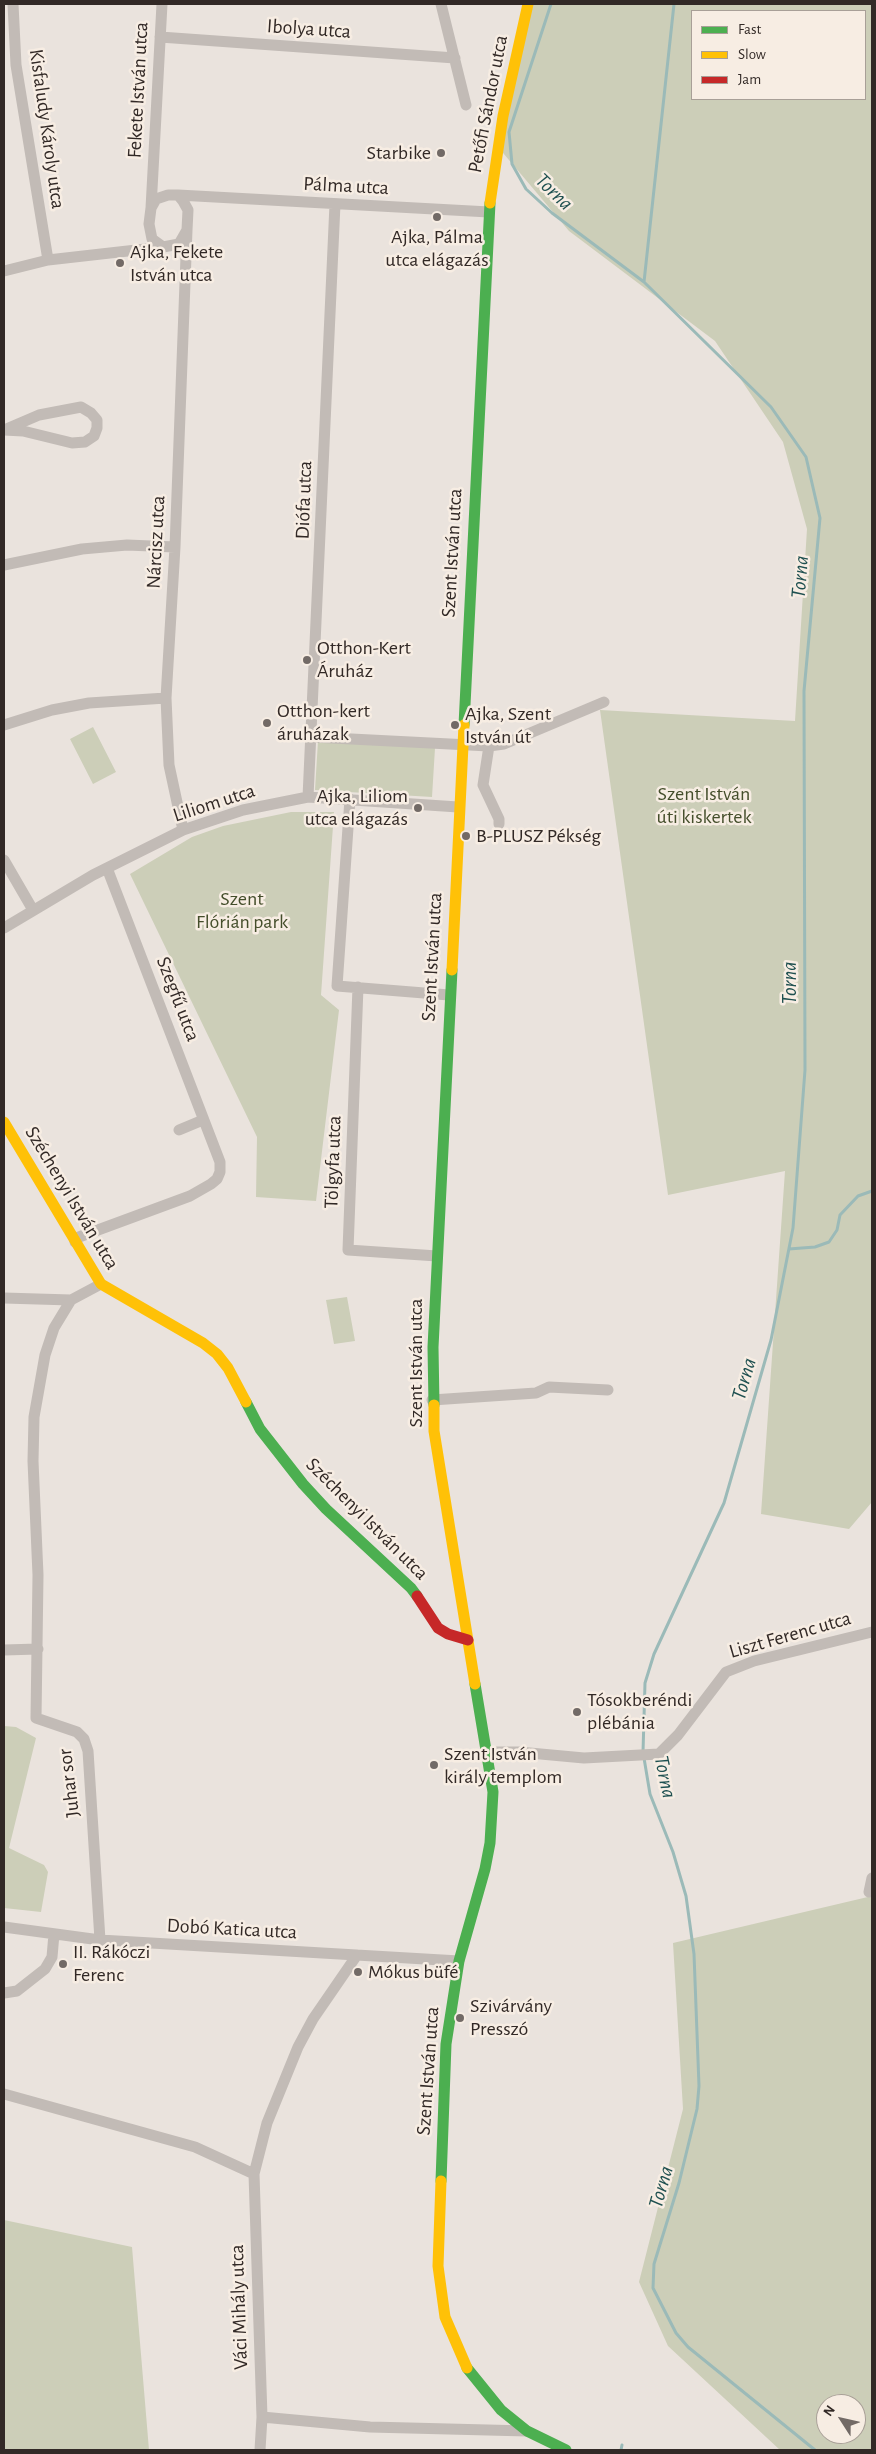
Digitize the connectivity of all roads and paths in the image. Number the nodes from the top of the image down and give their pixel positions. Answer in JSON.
{"nodes":[{"id":1,"x":13,"y":4,"type":"edge"},
{"id":2,"x":162,"y":4,"type":"edge"},
{"id":3,"x":441,"y":4,"type":"edge"},
{"id":4,"x":528,"y":4,"type":"edge"},
{"id":5,"x":160,"y":37,"type":"junction"},
{"id":6,"x":455,"y":58,"type":"junction"},
{"id":7,"x":466,"y":105,"type":"dead end"},
{"id":8,"x":152,"y":178,"type":"junction"},
{"id":9,"x":161,"y":196,"type":"junction"},
{"id":10,"x":178,"y":196,"type":"junction"},
{"id":11,"x":201,"y":197,"type":"junction"},
{"id":12,"x":335,"y":204,"type":"junction"},
{"id":13,"x":151,"y":208,"type":"junction"},
{"id":14,"x":188,"y":210,"type":"junction"},
{"id":15,"x":489,"y":212,"type":"junction"},
{"id":16,"x":187,"y":230,"type":"junction"},
{"id":17,"x":152,"y":239,"type":"junction"},
{"id":18,"x":179,"y":244,"type":"junction"},
{"id":19,"x":163,"y":247,"type":"junction"},
{"id":20,"x":142,"y":248,"type":"junction"},
{"id":21,"x":186,"y":254,"type":"junction"},
{"id":22,"x":48,"y":260,"type":"junction"},
{"id":23,"x":4,"y":271,"type":"edge"},
{"id":24,"x":4,"y":431,"type":"edge"},
{"id":25,"x":174,"y":548,"type":"junction"},
{"id":26,"x":4,"y":565,"type":"edge"},
{"id":27,"x":166,"y":698,"type":"junction"},
{"id":28,"x":604,"y":702,"type":"dead end"},
{"id":29,"x":4,"y":725,"type":"edge"},
{"id":30,"x":312,"y":737,"type":"junction"},
{"id":31,"x":461,"y":746,"type":"junction"},
{"id":32,"x":489,"y":746,"type":"junction"},
{"id":33,"x":308,"y":797,"type":"junction"},
{"id":34,"x":350,"y":799,"type":"junction"},
{"id":35,"x":458,"y":807,"type":"junction"},
{"id":36,"x":499,"y":824,"type":"dead end"},
{"id":37,"x":183,"y":830,"type":"junction"},
{"id":38,"x":4,"y":860,"type":"edge"},
{"id":39,"x":107,"y":868,"type":"junction"},
{"id":40,"x":32,"y":910,"type":"junction"},
{"id":41,"x":4,"y":928,"type":"edge"},
{"id":42,"x":358,"y":987,"type":"junction"},
{"id":43,"x":449,"y":995,"type":"junction"},
{"id":44,"x":203,"y":1120,"type":"junction"},
{"id":45,"x":4,"y":1122,"type":"edge"},
{"id":46,"x":179,"y":1130,"type":"dead end"},
{"id":47,"x":75,"y":1242,"type":"junction"},
{"id":48,"x":437,"y":1256,"type":"junction"},
{"id":49,"x":101,"y":1284,"type":"junction"},
{"id":50,"x":4,"y":1298,"type":"edge"},
{"id":51,"x":71,"y":1300,"type":"junction"},
{"id":52,"x":608,"y":1390,"type":"dead end"},
{"id":53,"x":432,"y":1400,"type":"junction"},
{"id":54,"x":872,"y":1632,"type":"edge"},
{"id":55,"x":468,"y":1640,"type":"junction"},
{"id":56,"x":4,"y":1650,"type":"edge"},
{"id":57,"x":38,"y":1650,"type":"junction"},
{"id":58,"x":487,"y":1752,"type":"junction"},
{"id":59,"x":872,"y":1878,"type":"edge"},
{"id":60,"x":869,"y":1892,"type":"dead end"},
{"id":61,"x":4,"y":1927,"type":"edge"},
{"id":62,"x":54,"y":1934,"type":"junction"},
{"id":63,"x":100,"y":1940,"type":"junction"},
{"id":64,"x":357,"y":1955,"type":"junction"},
{"id":65,"x":459,"y":1961,"type":"junction"},
{"id":66,"x":4,"y":1993,"type":"edge"},
{"id":67,"x":4,"y":2094,"type":"edge"},
{"id":68,"x":254,"y":2174,"type":"junction"},
{"id":69,"x":262,"y":2417,"type":"junction"},
{"id":70,"x":527,"y":2431,"type":"junction"},
{"id":71,"x":260,"y":2450,"type":"edge"},
{"id":72,"x":566,"y":2450,"type":"edge"}],
"edges":[{"from":1,"to":22,"type":"street","name":"Kisfaludy Károly utca"},
{"from":2,"to":5,"type":"street","name":"Fekete István utca"},
{"from":3,"to":6,"type":"street","name":"Petőfi Sándor utca"},
{"from":4,"to":15,"type":"main road","name":"Petőfi Sándor utca"},
{"from":5,"to":6,"type":"street","name":"Ibolya utca"},
{"from":5,"to":8,"type":"street","name":"Fekete István utca"},
{"from":6,"to":7,"type":"street","name":"Petőfi Sándor utca"},
{"from":8,"to":9,"type":"street","name":"Fekete István utca"},
{"from":8,"to":13,"type":"street","name":"Fekete István utca"},
{"from":9,"to":10,"type":"street","name":"Pálma utca"},
{"from":9,"to":13,"type":"street"},
{"from":10,"to":11,"type":"street","name":"Pálma utca"},
{"from":10,"to":14,"type":"street"},
{"from":11,"to":12,"type":"street","name":"Pálma utca"},
{"from":11,"to":14,"type":"street"},
{"from":12,"to":15,"type":"street","name":"Pálma utca"},
{"from":12,"to":30,"type":"street","name":"Diófa utca"},
{"from":13,"to":17,"type":"street"},
{"from":14,"to":16,"type":"street"},
{"from":15,"to":31,"type":"main road","name":"Szent István utca"},
{"from":16,"to":18,"type":"street"},
{"from":16,"to":21,"type":"street","name":"Nárcisz utca"},
{"from":17,"to":19,"type":"street"},
{"from":17,"to":20,"type":"street"},
{"from":18,"to":19,"type":"street"},
{"from":18,"to":21,"type":"street"},
{"from":19,"to":20,"type":"street"},
{"from":20,"to":22,"type":"street"},
{"from":21,"to":25,"type":"street","name":"Nárcisz utca"},
{"from":22,"to":23,"type":"street"},
{"from":24,"to":24,"type":"street"},
{"from":25,"to":26,"type":"street"},
{"from":25,"to":27,"type":"street","name":"Nárcisz utca"},
{"from":27,"to":29,"type":"street"},
{"from":27,"to":37,"type":"street","name":"Nárcisz utca"},
{"from":28,"to":32,"type":"street"},
{"from":30,"to":31,"type":"street"},
{"from":30,"to":33,"type":"street","name":"Diófa utca"},
{"from":31,"to":32,"type":"street"},
{"from":31,"to":35,"type":"main road","name":"Szent István utca"},
{"from":32,"to":36,"type":"street"},
{"from":33,"to":34,"type":"street","name":"Liliom utca"},
{"from":33,"to":37,"type":"street","name":"Liliom utca"},
{"from":34,"to":35,"type":"street","name":"Liliom utca"},
{"from":34,"to":42,"type":"street"},
{"from":35,"to":43,"type":"main road","name":"Szent István utca"},
{"from":37,"to":39,"type":"street","name":"Liliom utca"},
{"from":38,"to":40,"type":"street"},
{"from":39,"to":40,"type":"street","name":"Liliom utca"},
{"from":39,"to":44,"type":"street","name":"Szegfű utca"},
{"from":40,"to":41,"type":"street","name":"Liliom utca"},
{"from":42,"to":43,"type":"street"},
{"from":42,"to":48,"type":"street","name":"Tölgyfa utca"},
{"from":43,"to":48,"type":"main road","name":"Szent István utca"},
{"from":44,"to":46,"type":"street"},
{"from":44,"to":47,"type":"street","name":"Szegfű utca"},
{"from":45,"to":47,"type":"main road","name":"Széchenyi István utca"},
{"from":47,"to":49,"type":"main road","name":"Széchenyi István utca"},
{"from":48,"to":53,"type":"main road","name":"Szent István utca"},
{"from":49,"to":51,"type":"street"},
{"from":49,"to":55,"type":"main road","name":"Széchenyi István utca"},
{"from":50,"to":51,"type":"street"},
{"from":51,"to":57,"type":"street","name":"Juhar sor"},
{"from":52,"to":53,"type":"street"},
{"from":53,"to":55,"type":"main road","name":"Szent István utca"},
{"from":54,"to":58,"type":"street","name":"Liszt Ferenc utca"},
{"from":55,"to":58,"type":"main road","name":"Szent István utca"},
{"from":56,"to":57,"type":"street"},
{"from":57,"to":63,"type":"street","name":"Juhar sor"},
{"from":58,"to":65,"type":"main road","name":"Szent István utca"},
{"from":59,"to":60,"type":"street"},
{"from":61,"to":62,"type":"street","name":"Dobó Katica utca"},
{"from":62,"to":63,"type":"street","name":"Dobó Katica utca"},
{"from":62,"to":66,"type":"street"},
{"from":63,"to":64,"type":"street","name":"Dobó Katica utca"},
{"from":64,"to":65,"type":"street","name":"Dobó Katica utca"},
{"from":64,"to":68,"type":"street","name":"Váci Mihály utca"},
{"from":65,"to":70,"type":"main road","name":"Szent István utca"},
{"from":67,"to":68,"type":"street"},
{"from":68,"to":69,"type":"street","name":"Váci Mihály utca"},
{"from":69,"to":70,"type":"street"},
{"from":69,"to":71,"type":"street","name":"Váci Mihály utca"},
{"from":70,"to":72,"type":"main road","name":"Szent István utca"}]}
